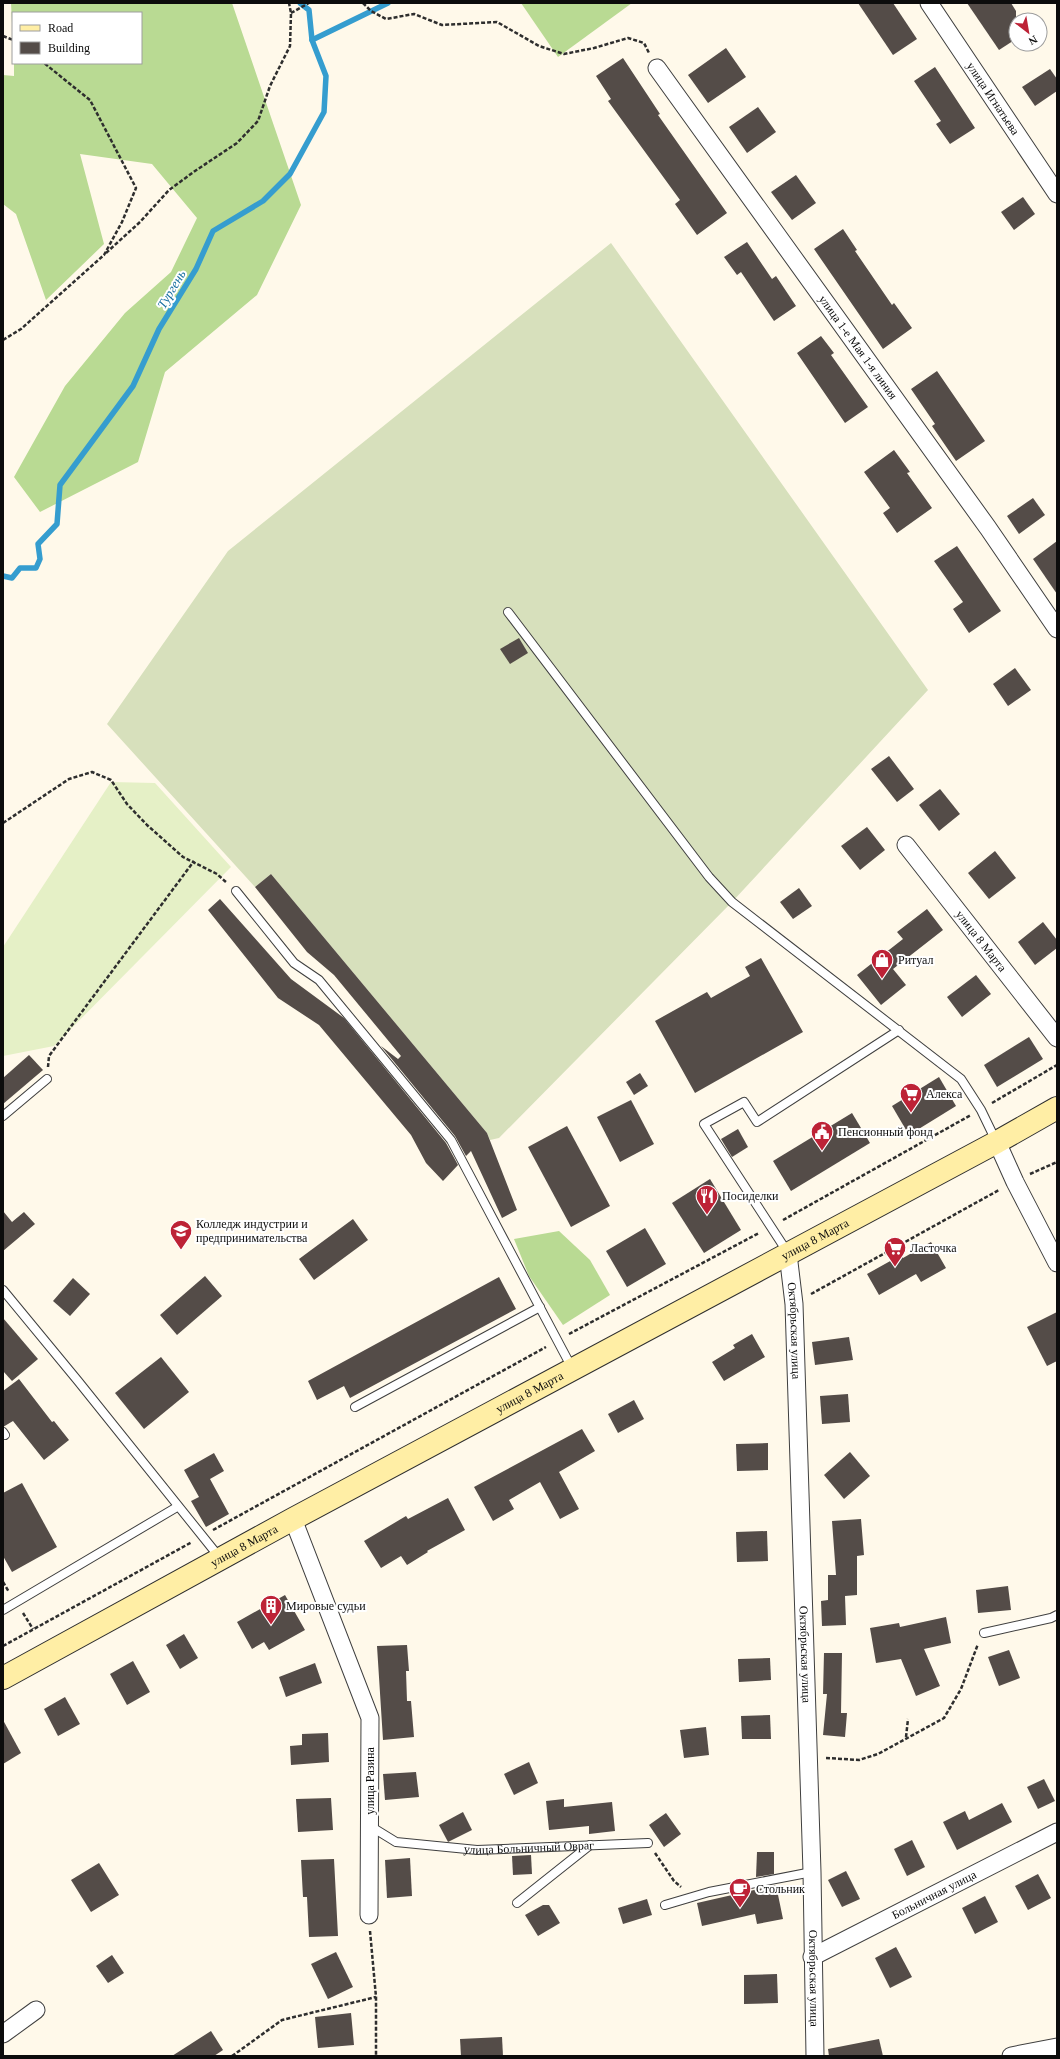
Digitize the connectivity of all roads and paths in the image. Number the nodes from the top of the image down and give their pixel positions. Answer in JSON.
{"nodes":[{"id":1,"x":289,"y":3,"type":"edge"},
{"id":2,"x":309,"y":3,"type":"edge"},
{"id":3,"x":363,"y":3,"type":"edge"},
{"id":4,"x":929,"y":3,"type":"edge"},
{"id":5,"x":292,"y":13,"type":"junction"},
{"id":6,"x":45,"y":64,"type":"edge"},
{"id":7,"x":657,"y":68,"type":"joint"},
{"id":8,"x":1057,"y":194,"type":"edge"},
{"id":9,"x":104,"y":255,"type":"junction"},
{"id":10,"x":3,"y":340,"type":"edge"},
{"id":11,"x":508,"y":612,"type":"dead end"},
{"id":12,"x":1057,"y":629,"type":"edge"},
{"id":13,"x":3,"y":823,"type":"edge"},
{"id":14,"x":906,"y":845,"type":"dead end"},
{"id":15,"x":194,"y":861,"type":"junction"},
{"id":16,"x":236,"y":891,"type":"joint"},
{"id":17,"x":899,"y":1030,"type":"junction"},
{"id":18,"x":1057,"y":1038,"type":"edge"},
{"id":19,"x":1057,"y":1065,"type":"edge"},
{"id":20,"x":47,"y":1079,"type":"joint"},
{"id":21,"x":1057,"y":1108,"type":"edge"},
{"id":22,"x":981,"y":1110,"type":"junction"},
{"id":23,"x":3,"y":1116,"type":"edge"},
{"id":24,"x":997,"y":1142,"type":"junction"},
{"id":25,"x":1057,"y":1162,"type":"edge"},
{"id":26,"x":1015,"y":1182,"type":"junction"},
{"id":27,"x":770,"y":1227,"type":"junction"},
{"id":28,"x":788,"y":1254,"type":"junction"},
{"id":29,"x":1057,"y":1263,"type":"edge"},
{"id":30,"x":3,"y":1290,"type":"edge"},
{"id":31,"x":794,"y":1304,"type":"junction"},
{"id":32,"x":540,"y":1307,"type":"junction"},
{"id":33,"x":558,"y":1341,"type":"junction"},
{"id":34,"x":573,"y":1369,"type":"junction"},
{"id":35,"x":354,"y":1408,"type":"dead end"},
{"id":36,"x":177,"y":1507,"type":"junction"},
{"id":37,"x":293,"y":1519,"type":"junction"},
{"id":38,"x":202,"y":1536,"type":"junction"},
{"id":39,"x":220,"y":1559,"type":"junction"},
{"id":40,"x":3,"y":1610,"type":"edge"},
{"id":41,"x":1057,"y":1615,"type":"edge"},
{"id":42,"x":984,"y":1633,"type":"joint"},
{"id":43,"x":3,"y":1646,"type":"edge"},
{"id":44,"x":3,"y":1678,"type":"edge"},
{"id":45,"x":908,"y":1719,"type":"dead end"},
{"id":46,"x":906,"y":1738,"type":"junction"},
{"id":47,"x":808,"y":1748,"type":"junction"},
{"id":48,"x":369,"y":1825,"type":"junction"},
{"id":49,"x":1057,"y":1832,"type":"edge"},
{"id":50,"x":648,"y":1843,"type":"joint"},
{"id":51,"x":590,"y":1845,"type":"junction"},
{"id":52,"x":812,"y":1872,"type":"junction"},
{"id":53,"x":674,"y":1881,"type":"dead end"},
{"id":54,"x":517,"y":1904,"type":"dead end"},
{"id":55,"x":665,"y":1905,"type":"dead end"},
{"id":56,"x":369,"y":1915,"type":"joint"},
{"id":57,"x":812,"y":1957,"type":"junction"},
{"id":58,"x":376,"y":1997,"type":"junction"},
{"id":59,"x":36,"y":2010,"type":"dead end"},
{"id":60,"x":3,"y":2034,"type":"edge"},
{"id":61,"x":1057,"y":2047,"type":"edge"},
{"id":62,"x":232,"y":2056,"type":"edge"},
{"id":63,"x":376,"y":2056,"type":"edge"},
{"id":64,"x":815,"y":2056,"type":"edge"},
{"id":65,"x":1011,"y":2056,"type":"edge"}],
"edges":[{"from":1,"to":5,"type":"path"},
{"from":2,"to":5,"type":"path"},
{"from":3,"to":7,"type":"path"},
{"from":4,"to":8,"type":"street","name":"улица Игнатьева"},
{"from":5,"to":9,"type":"path"},
{"from":6,"to":9,"type":"path"},
{"from":7,"to":12,"type":"street","name":"улица 1-е Мая 1-я линия"},
{"from":9,"to":10,"type":"path"},
{"from":11,"to":17,"type":"lane"},
{"from":13,"to":15,"type":"path"},
{"from":14,"to":18,"type":"street","name":"улица 8 Марта"},
{"from":15,"to":16,"type":"path"},
{"from":15,"to":20,"type":"path"},
{"from":16,"to":32,"type":"lane"},
{"from":17,"to":22,"type":"lane"},
{"from":17,"to":27,"type":"lane"},
{"from":19,"to":22,"type":"path"},
{"from":20,"to":23,"type":"lane"},
{"from":21,"to":24,"type":"main road","name":"улица 8 Марта"},
{"from":22,"to":24,"type":"lane"},
{"from":22,"to":27,"type":"path"},
{"from":24,"to":26,"type":"street"},
{"from":24,"to":28,"type":"main road","name":"улица 8 Марта"},
{"from":25,"to":26,"type":"path"},
{"from":26,"to":29,"type":"street"},
{"from":26,"to":31,"type":"path"},
{"from":27,"to":28,"type":"lane"},
{"from":27,"to":33,"type":"path"},
{"from":28,"to":31,"type":"street","name":"Октябрьская улица"},
{"from":28,"to":34,"type":"main road","name":"улица 8 Марта"},
{"from":30,"to":36,"type":"lane"},
{"from":31,"to":47,"type":"street","name":"Октябрьская улица"},
{"from":32,"to":33,"type":"lane"},
{"from":32,"to":35,"type":"lane"},
{"from":33,"to":34,"type":"lane"},
{"from":33,"to":38,"type":"path"},
{"from":34,"to":37,"type":"main road","name":"улица 8 Марта"},
{"from":36,"to":38,"type":"lane"},
{"from":36,"to":40,"type":"lane"},
{"from":37,"to":39,"type":"main road","name":"улица 8 Марта"},
{"from":37,"to":48,"type":"street","name":"улица Разина"},
{"from":38,"to":39,"type":"lane"},
{"from":38,"to":43,"type":"path"},
{"from":39,"to":44,"type":"main road","name":"улица 8 Марта"},
{"from":41,"to":42,"type":"lane"},
{"from":42,"to":46,"type":"path"},
{"from":45,"to":46,"type":"path"},
{"from":46,"to":47,"type":"path"},
{"from":47,"to":52,"type":"street","name":"Октябрьская улица"},
{"from":48,"to":51,"type":"lane","name":"улица Больничный Овраг"},
{"from":48,"to":56,"type":"street","name":"улица Разина"},
{"from":49,"to":57,"type":"street","name":"Больничная улица"},
{"from":50,"to":51,"type":"lane","name":"улица Больничный Овраг"},
{"from":50,"to":53,"type":"path"},
{"from":51,"to":54,"type":"lane"},
{"from":52,"to":55,"type":"lane"},
{"from":52,"to":57,"type":"street","name":"Октябрьская улица"},
{"from":56,"to":58,"type":"path"},
{"from":57,"to":64,"type":"street","name":"Октябрьская улица"},
{"from":58,"to":62,"type":"path"},
{"from":58,"to":63,"type":"path"},
{"from":59,"to":60,"type":"street"},
{"from":61,"to":65,"type":"street"}]}
